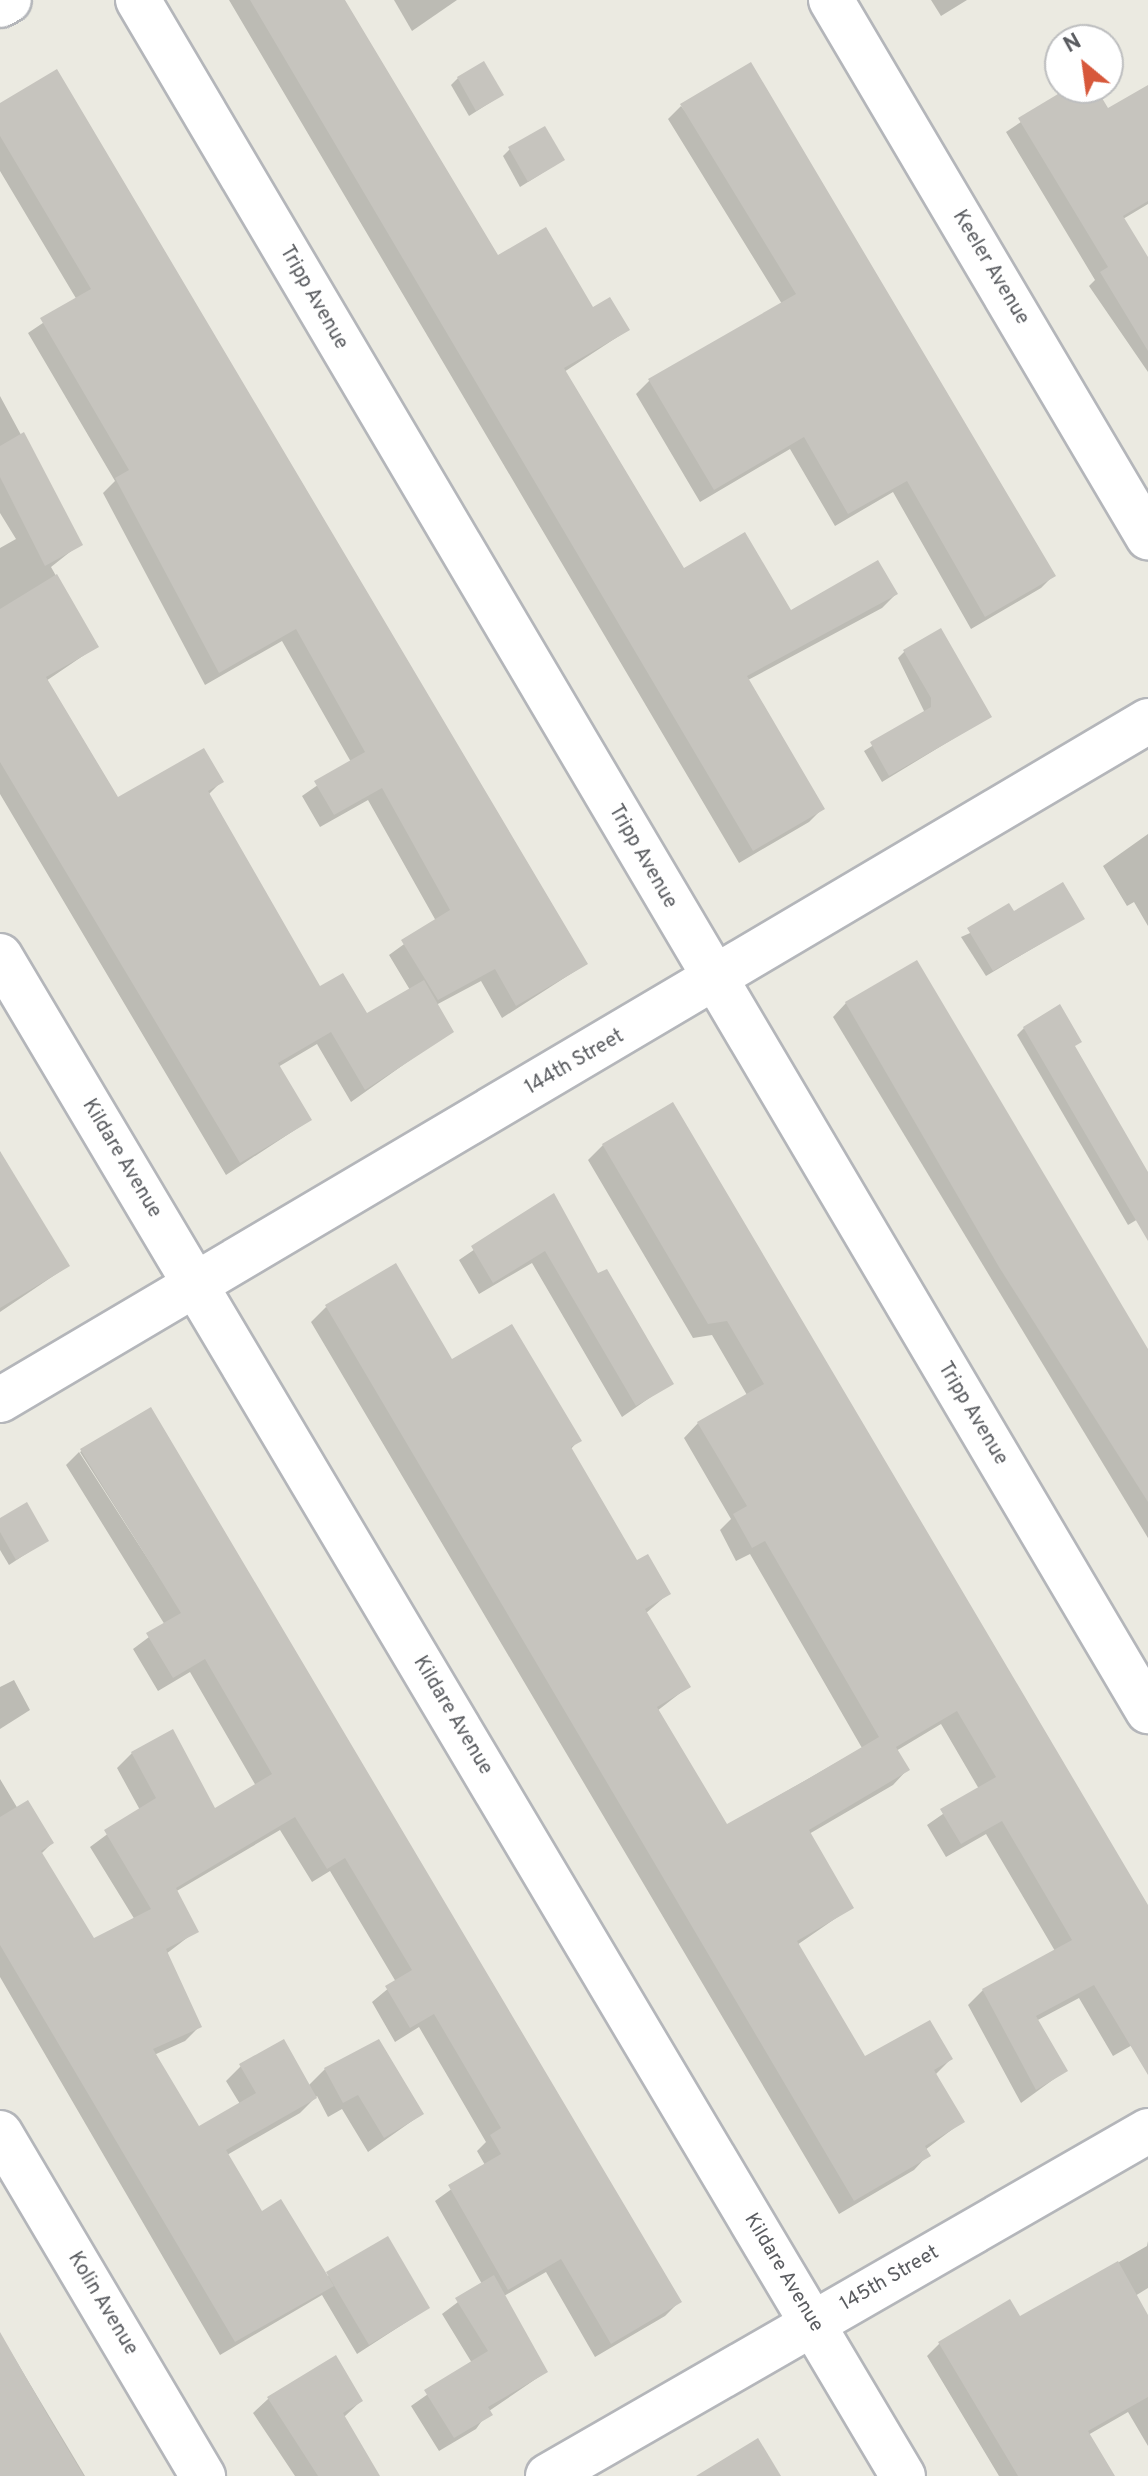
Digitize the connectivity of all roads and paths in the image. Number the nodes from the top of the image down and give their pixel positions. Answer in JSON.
{"nodes":[{"id":1,"x":9,"y":0,"type":"edge"},
{"id":2,"x":138,"y":0,"type":"edge"},
{"id":3,"x":831,"y":0,"type":"edge"},
{"id":4,"x":0,"y":5,"type":"edge"},
{"id":5,"x":1148,"y":537,"type":"edge"},
{"id":6,"x":1148,"y":721,"type":"edge"},
{"id":7,"x":0,"y":956,"type":"edge"},
{"id":8,"x":715,"y":981,"type":"junction"},
{"id":9,"x":196,"y":1285,"type":"junction"},
{"id":10,"x":0,"y":1400,"type":"edge"},
{"id":11,"x":1148,"y":1711,"type":"edge"},
{"id":12,"x":1148,"y":2131,"type":"edge"},
{"id":13,"x":0,"y":2133,"type":"edge"},
{"id":14,"x":813,"y":2323,"type":"junction"},
{"id":15,"x":203,"y":2476,"type":"edge"},
{"id":16,"x":548,"y":2476,"type":"edge"},
{"id":17,"x":903,"y":2476,"type":"edge"}],
"edges":[{"from":1,"to":4,"type":"street"},
{"from":2,"to":8,"type":"street","name":"Tripp Avenue"},
{"from":3,"to":5,"type":"street","name":"Keeler Avenue"},
{"from":6,"to":8,"type":"street","name":"144th Street"},
{"from":7,"to":9,"type":"street","name":"Kildare Avenue"},
{"from":8,"to":9,"type":"street","name":"144th Street"},
{"from":8,"to":11,"type":"street","name":"Tripp Avenue"},
{"from":9,"to":10,"type":"street","name":"144th Street"},
{"from":9,"to":14,"type":"street","name":"Kildare Avenue"},
{"from":12,"to":14,"type":"street","name":"145th Street"},
{"from":13,"to":15,"type":"street","name":"Kolin Avenue"},
{"from":14,"to":16,"type":"street","name":"145th Street"},
{"from":14,"to":17,"type":"street","name":"Kildare Avenue"}]}
